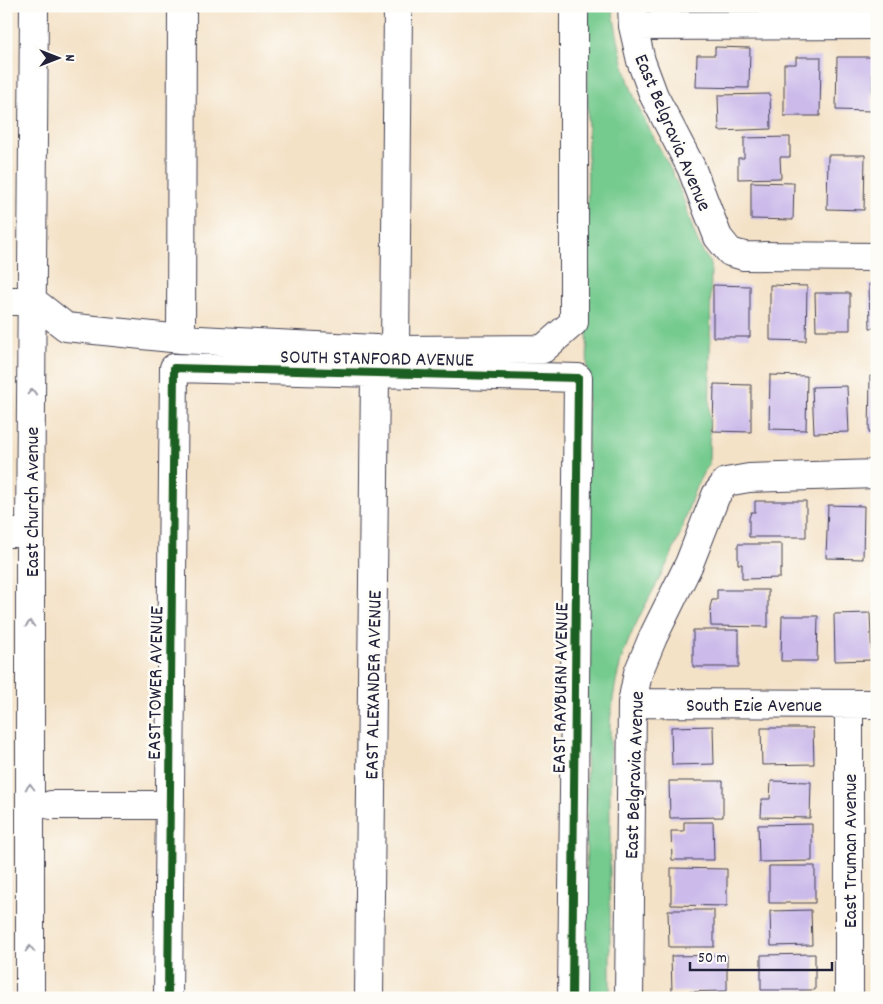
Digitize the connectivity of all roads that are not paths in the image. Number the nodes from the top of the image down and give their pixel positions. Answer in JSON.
{"nodes":[{"id":1,"x":34,"y":6,"type":"edge"},
{"id":2,"x":182,"y":6,"type":"edge"},
{"id":3,"x":398,"y":6,"type":"edge"},
{"id":4,"x":574,"y":6,"type":"edge"},
{"id":5,"x":633,"y":16,"type":"edge"},
{"id":6,"x":861,"y":19,"type":"edge"},
{"id":7,"x":877,"y":257,"type":"edge"},
{"id":8,"x":6,"y":301,"type":"edge"},
{"id":9,"x":33,"y":301,"type":"junction"},
{"id":10,"x":181,"y":338,"type":"junction"},
{"id":11,"x":395,"y":350,"type":"junction"},
{"id":12,"x":174,"y":368,"type":"joint"},
{"id":13,"x":375,"y":373,"type":"junction"},
{"id":14,"x":578,"y":378,"type":"joint"},
{"id":15,"x":877,"y":474,"type":"edge"},
{"id":16,"x":18,"y":533,"type":"edge"},
{"id":17,"x":632,"y":703,"type":"junction"},
{"id":18,"x":877,"y":704,"type":"edge"},
{"id":19,"x":849,"y":705,"type":"junction"},
{"id":20,"x":51,"y":805,"type":"dead end"},
{"id":21,"x":169,"y":805,"type":"junction"},
{"id":22,"x":30,"y":998,"type":"edge"},
{"id":23,"x":168,"y":998,"type":"edge"},
{"id":24,"x":369,"y":998,"type":"edge"},
{"id":25,"x":572,"y":998,"type":"edge"},
{"id":26,"x":629,"y":998,"type":"edge"},
{"id":27,"x":849,"y":998,"type":"edge"}],
"edges":[{"from":1,"to":9,"type":"street","name":"East Church Avenue"},
{"from":2,"to":10,"type":"street"},
{"from":3,"to":11,"type":"street"},
{"from":4,"to":11,"type":"street"},
{"from":5,"to":6,"type":"street"},
{"from":5,"to":7,"type":"street","name":"East Belgravia Avenue"},
{"from":8,"to":9,"type":"street"},
{"from":9,"to":10,"type":"street"},
{"from":16,"to":9,"type":"street","name":"East Church Avenue","one_way":true},
{"from":10,"to":11,"type":"street"},
{"from":12,"to":13,"type":"street","name":"SOUTH STANFORD AVENUE"},
{"from":12,"to":21,"type":"street","name":"EAST TOWER AVENUE"},
{"from":13,"to":14,"type":"street","name":"SOUTH STANFORD AVENUE"},
{"from":13,"to":24,"type":"street","name":"EAST ALEXANDER AVENUE"},
{"from":14,"to":25,"type":"street","name":"EAST RAYBURN AVENUE"},
{"from":15,"to":17,"type":"street","name":"East Belgravia Avenue"},
{"from":22,"to":16,"type":"street","name":"East Church Avenue","one_way":true},
{"from":17,"to":19,"type":"street","name":"South Ezie Avenue"},
{"from":17,"to":26,"type":"street","name":"East Belgravia Avenue"},
{"from":18,"to":19,"type":"street","name":"South Ezie Avenue"},
{"from":19,"to":27,"type":"street","name":"East Truman Avenue"},
{"from":20,"to":21,"type":"street"},
{"from":21,"to":23,"type":"street","name":"EAST TOWER AVENUE"}]}
